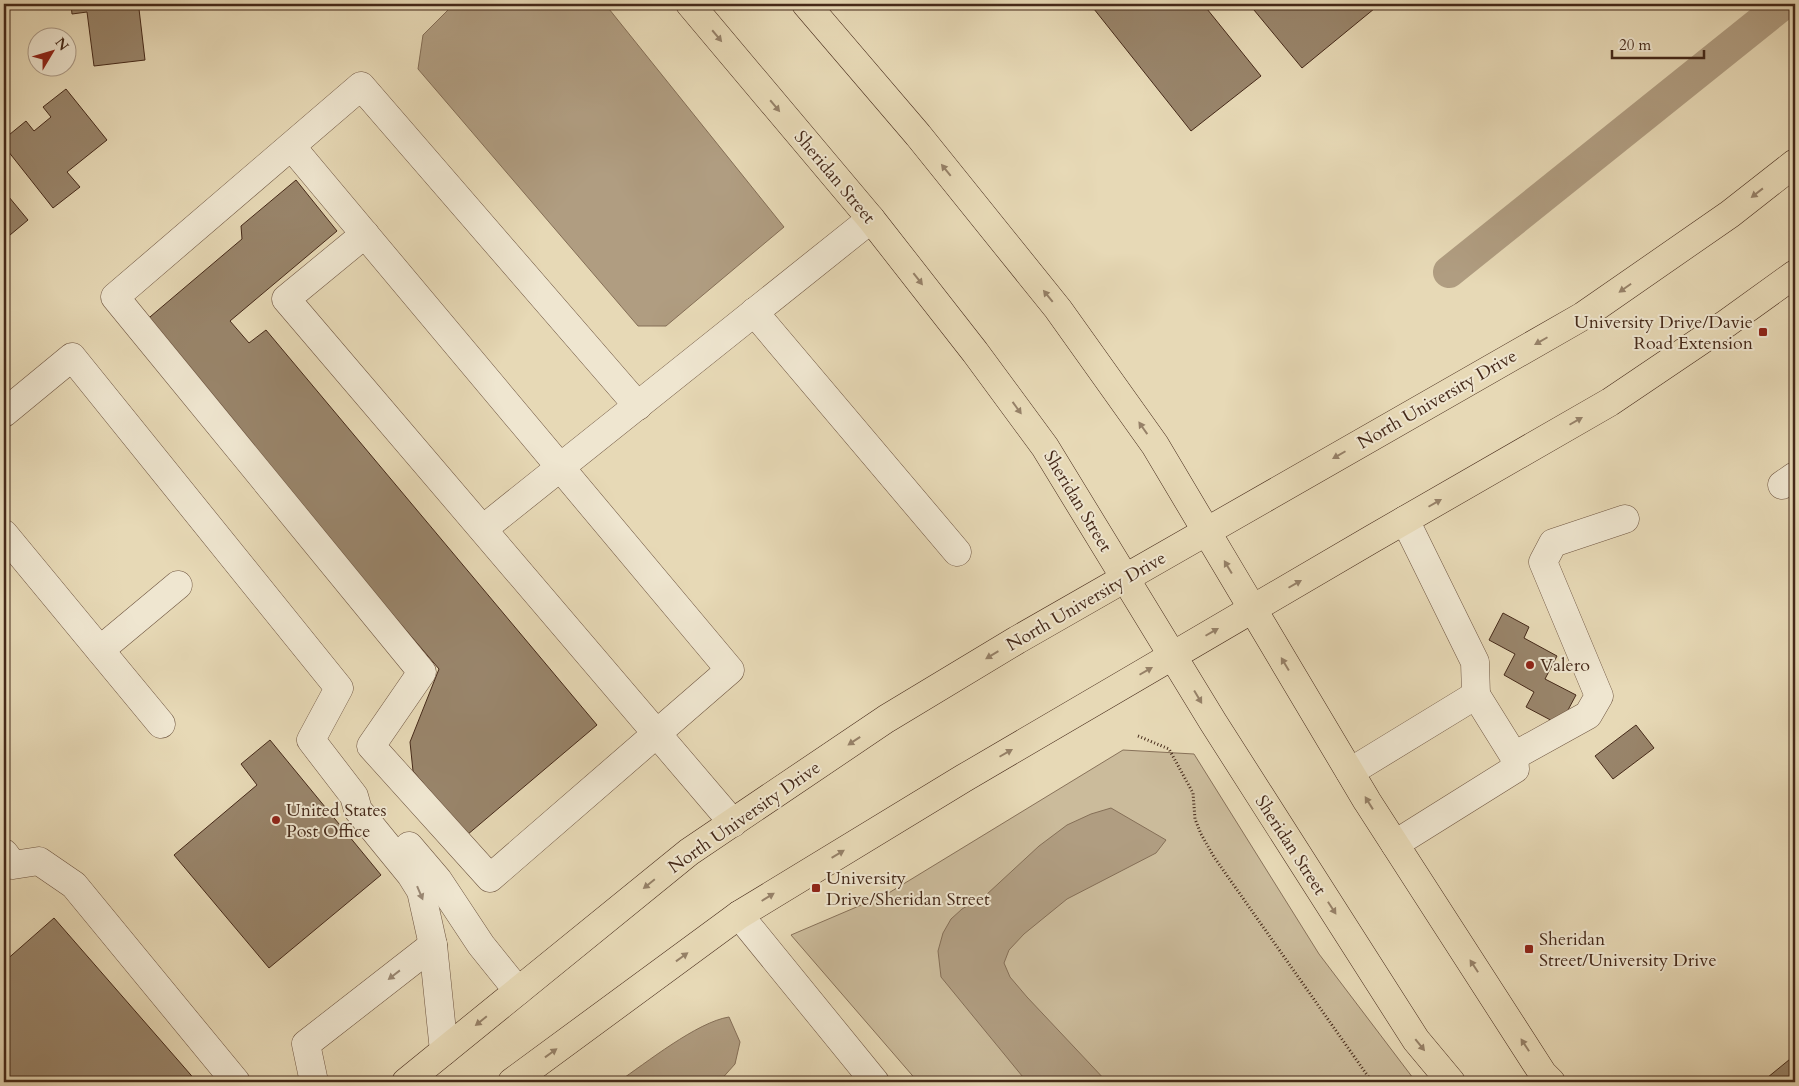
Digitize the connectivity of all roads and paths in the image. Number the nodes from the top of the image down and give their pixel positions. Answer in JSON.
{"nodes":[{"id":1,"x":690,"y":4,"type":"edge"},
{"id":2,"x":806,"y":4,"type":"edge"},
{"id":3,"x":291,"y":146,"type":"junction"},
{"id":4,"x":1795,"y":163,"type":"edge"},
{"id":5,"x":871,"y":219,"type":"junction"},
{"id":6,"x":365,"y":234,"type":"junction"},
{"id":7,"x":1795,"y":274,"type":"edge"},
{"id":8,"x":754,"y":312,"type":"junction"},
{"id":9,"x":638,"y":406,"type":"junction"},
{"id":10,"x":4,"y":413,"type":"edge"},
{"id":11,"x":560,"y":468,"type":"junction"},
{"id":12,"x":1625,"y":519,"type":"dead end"},
{"id":13,"x":1405,"y":520,"type":"junction"},
{"id":14,"x":483,"y":529,"type":"junction"},
{"id":15,"x":1206,"y":531,"type":"junction"},
{"id":16,"x":4,"y":534,"type":"edge"},
{"id":17,"x":957,"y":552,"type":"dead end"},
{"id":18,"x":1125,"y":578,"type":"junction"},
{"id":19,"x":178,"y":585,"type":"dead end"},
{"id":20,"x":1253,"y":609,"type":"junction"},
{"id":21,"x":100,"y":650,"type":"junction"},
{"id":22,"x":1172,"y":656,"type":"junction"},
{"id":23,"x":1476,"y":695,"type":"junction"},
{"id":24,"x":161,"y":724,"type":"dead end"},
{"id":25,"x":657,"y":733,"type":"junction"},
{"id":26,"x":1138,"y":736,"type":"dead end"},
{"id":27,"x":1514,"y":756,"type":"junction"},
{"id":28,"x":1350,"y":772,"type":"junction"},
{"id":29,"x":354,"y":796,"type":"junction"},
{"id":30,"x":733,"y":823,"type":"junction"},
{"id":31,"x":1395,"y":844,"type":"junction"},
{"id":32,"x":4,"y":853,"type":"edge"},
{"id":33,"x":739,"y":915,"type":"junction"},
{"id":34,"x":433,"y":945,"type":"junction"},
{"id":35,"x":518,"y":991,"type":"junction"},
{"id":36,"x":444,"y":1051,"type":"junction"},
{"id":37,"x":410,"y":1081,"type":"edge"},
{"id":38,"x":236,"y":1082,"type":"edge"},
{"id":39,"x":314,"y":1082,"type":"edge"},
{"id":40,"x":512,"y":1082,"type":"edge"},
{"id":41,"x":875,"y":1082,"type":"edge"},
{"id":42,"x":1372,"y":1082,"type":"edge"},
{"id":43,"x":1451,"y":1082,"type":"edge"},
{"id":44,"x":1551,"y":1082,"type":"edge"}],
"edges":[{"from":1,"to":5,"type":"main road","name":"Sheridan Street","one_way":true},
{"from":15,"to":2,"type":"main road","one_way":true},
{"from":3,"to":6,"type":"lane"},
{"from":3,"to":9,"type":"lane"},
{"from":3,"to":25,"type":"lane"},
{"from":4,"to":15,"type":"main road","name":"North University Drive","one_way":true},
{"from":5,"to":8,"type":"lane"},
{"from":5,"to":18,"type":"main road","name":"Sheridan Street","one_way":true},
{"from":6,"to":11,"type":"lane"},
{"from":6,"to":14,"type":"lane"},
{"from":13,"to":7,"type":"main road","one_way":true},
{"from":8,"to":9,"type":"lane"},
{"from":8,"to":17,"type":"lane"},
{"from":9,"to":11,"type":"lane"},
{"from":10,"to":29,"type":"lane"},
{"from":11,"to":14,"type":"lane"},
{"from":11,"to":25,"type":"lane"},
{"from":12,"to":27,"type":"lane"},
{"from":20,"to":13,"type":"main road","one_way":true},
{"from":13,"to":23,"type":"lane"},
{"from":14,"to":25,"type":"lane"},
{"from":15,"to":18,"type":"main road","name":"North University Drive"},
{"from":20,"to":15,"type":"main road","one_way":true},
{"from":16,"to":21,"type":"lane"},
{"from":18,"to":22,"type":"main road","name":"Sheridan Street"},
{"from":18,"to":30,"type":"main road","name":"North University Drive","one_way":true},
{"from":19,"to":21,"type":"lane"},
{"from":22,"to":20,"type":"main road","one_way":true},
{"from":28,"to":20,"type":"main road","one_way":true},
{"from":21,"to":24,"type":"lane"},
{"from":33,"to":22,"type":"main road","one_way":true},
{"from":22,"to":43,"type":"main road","name":"Sheridan Street","one_way":true},
{"from":23,"to":27,"type":"lane"},
{"from":23,"to":28,"type":"lane"},
{"from":25,"to":30,"type":"lane"},
{"from":26,"to":42,"type":"path"},
{"from":27,"to":31,"type":"lane"},
{"from":31,"to":28,"type":"main road","one_way":true},
{"from":29,"to":34,"type":"lane","one_way":true},
{"from":29,"to":35,"type":"lane"},
{"from":30,"to":35,"type":"main road","name":"North University Drive","one_way":true},
{"from":44,"to":31,"type":"main road","one_way":true},
{"from":32,"to":38,"type":"lane"},
{"from":40,"to":33,"type":"main road","one_way":true},
{"from":33,"to":41,"type":"lane"},
{"from":34,"to":36,"type":"lane"},
{"from":34,"to":39,"type":"lane","one_way":true},
{"from":35,"to":36,"type":"main road","name":"North University Drive","one_way":true},
{"from":36,"to":37,"type":"main road","name":"North University Drive"}]}
